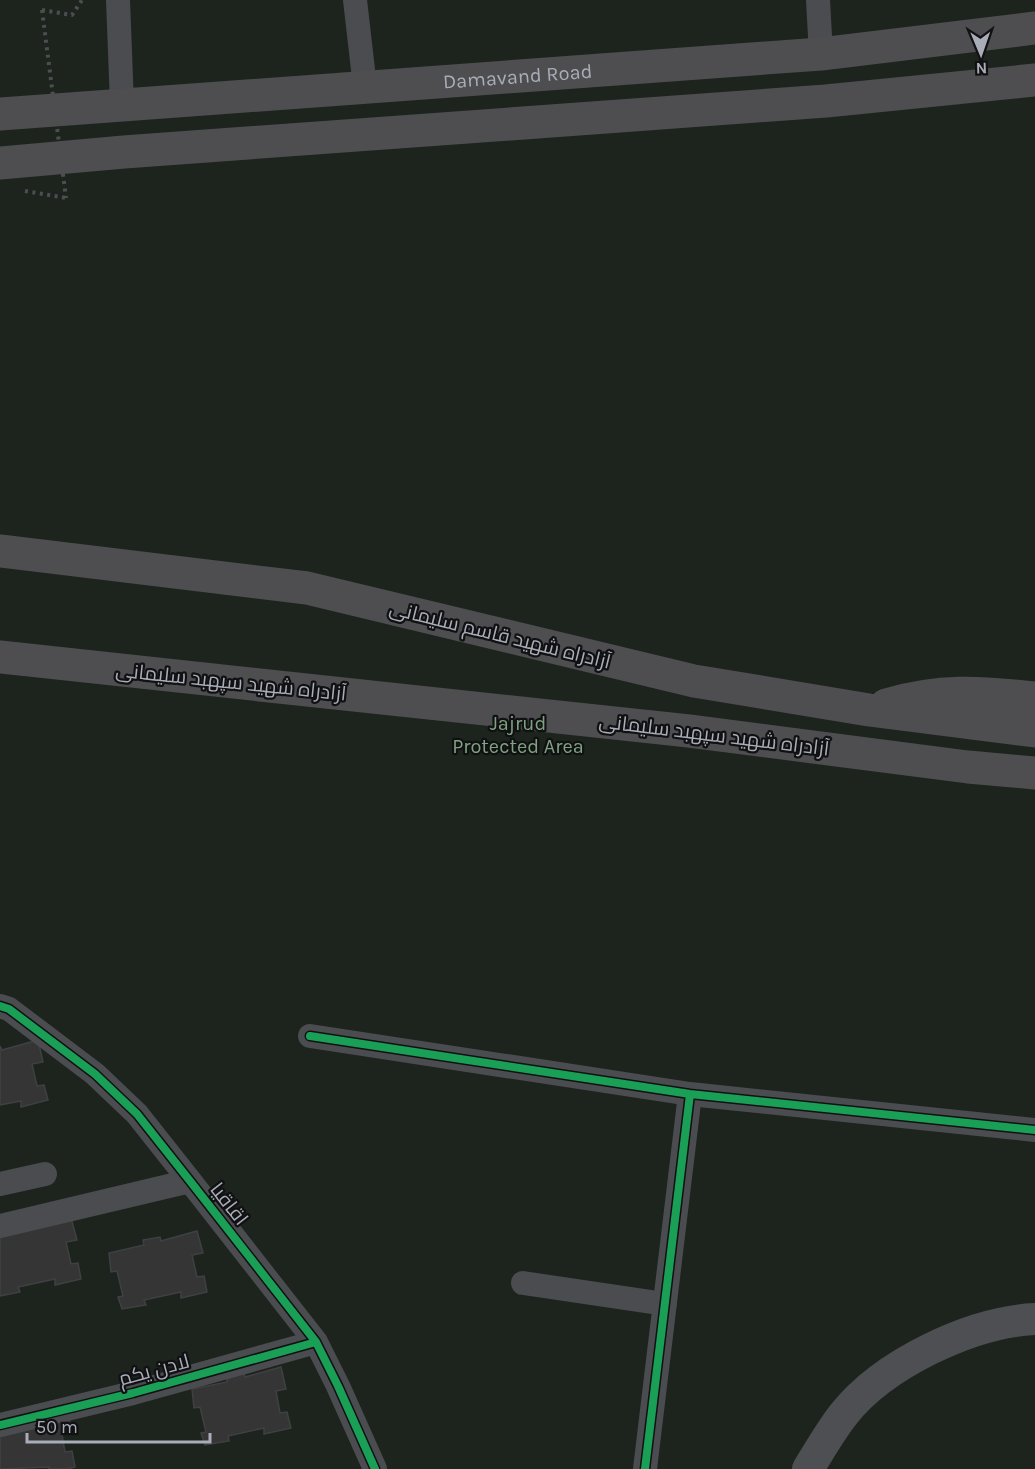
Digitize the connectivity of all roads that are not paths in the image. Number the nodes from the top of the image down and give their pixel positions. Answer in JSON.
{"nodes":[{"id":1,"x":118,"y":0,"type":"edge"},
{"id":2,"x":355,"y":0,"type":"edge"},
{"id":3,"x":818,"y":0,"type":"edge"},
{"id":4,"x":1035,"y":28,"type":"edge"},
{"id":5,"x":821,"y":54,"type":"junction"},
{"id":6,"x":1035,"y":80,"type":"edge"},
{"id":7,"x":365,"y":87,"type":"junction"},
{"id":8,"x":122,"y":104,"type":"junction"},
{"id":9,"x":0,"y":114,"type":"edge"},
{"id":10,"x":0,"y":163,"type":"edge"},
{"id":11,"x":0,"y":551,"type":"edge"},
{"id":12,"x":0,"y":657,"type":"edge"},
{"id":13,"x":1035,"y":698,"type":"edge"},
{"id":14,"x":869,"y":710,"type":"junction"},
{"id":15,"x":1035,"y":731,"type":"edge"},
{"id":16,"x":1035,"y":773,"type":"edge"},
{"id":17,"x":0,"y":1006,"type":"edge"},
{"id":18,"x":310,"y":1036,"type":"dead end"},
{"id":19,"x":690,"y":1094,"type":"junction"},
{"id":20,"x":1035,"y":1130,"type":"edge"},
{"id":21,"x":45,"y":1174,"type":"dead end"},
{"id":22,"x":190,"y":1181,"type":"junction"},
{"id":23,"x":0,"y":1184,"type":"edge"},
{"id":24,"x":0,"y":1226,"type":"edge"},
{"id":25,"x":523,"y":1283,"type":"dead end"},
{"id":26,"x":664,"y":1304,"type":"junction"},
{"id":27,"x":1035,"y":1319,"type":"edge"},
{"id":28,"x":316,"y":1342,"type":"junction"},
{"id":29,"x":0,"y":1425,"type":"edge"},
{"id":30,"x":371,"y":1468,"type":"edge"},
{"id":31,"x":645,"y":1469,"type":"edge"},
{"id":32,"x":808,"y":1469,"type":"edge"}],
"edges":[{"from":1,"to":8,"type":"street"},
{"from":2,"to":7,"type":"street"},
{"from":3,"to":5,"type":"street"},
{"from":4,"to":5,"type":"highway","name":"Damavand Road"},
{"from":5,"to":7,"type":"highway","name":"Damavand Road"},
{"from":6,"to":10,"type":"highway"},
{"from":7,"to":8,"type":"highway","name":"Damavand Road"},
{"from":8,"to":9,"type":"highway","name":"Damavand Road"},
{"from":11,"to":14,"type":"highway","name":"آزادراه شهید قاسم سلیمانی"},
{"from":12,"to":16,"type":"highway","name":"آزادراه شهید سپهبد سلیمانی"},
{"from":13,"to":14,"type":"highway"},
{"from":14,"to":15,"type":"highway"},
{"from":17,"to":22,"type":"street","name":"اقاقیا"},
{"from":18,"to":19,"type":"street"},
{"from":19,"to":20,"type":"street"},
{"from":19,"to":26,"type":"street"},
{"from":21,"to":23,"type":"street"},
{"from":22,"to":24,"type":"street"},
{"from":22,"to":28,"type":"street","name":"اقاقیا"},
{"from":25,"to":26,"type":"street"},
{"from":26,"to":31,"type":"street"},
{"from":27,"to":32,"type":"main road"},
{"from":28,"to":29,"type":"street","name":"لادن یکم"},
{"from":28,"to":30,"type":"street","name":"اقاقیا"}]}
